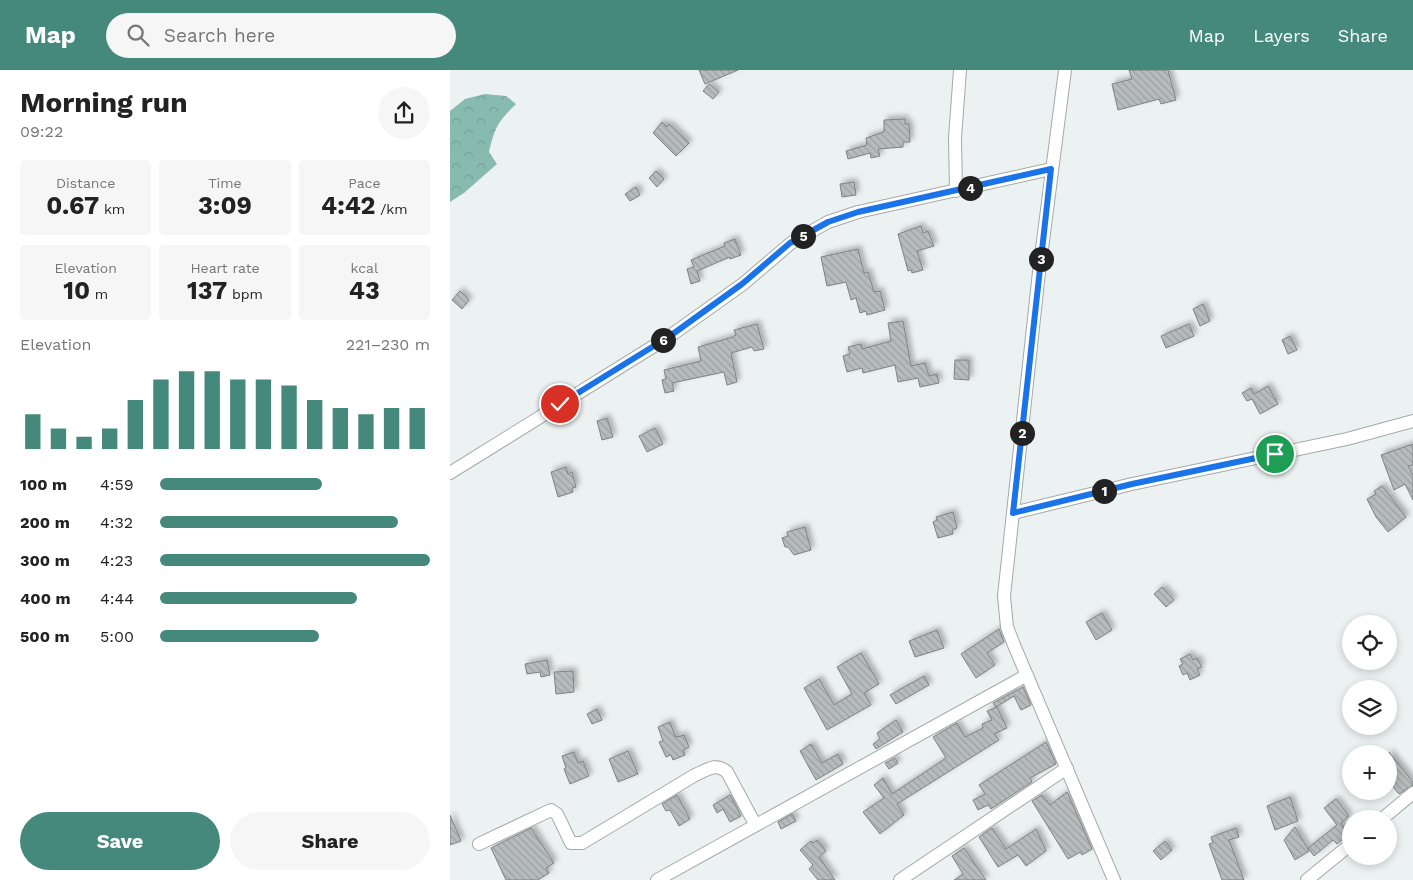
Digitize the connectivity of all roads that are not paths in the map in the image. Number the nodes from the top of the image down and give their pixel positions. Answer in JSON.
{"nodes":[{"id":1,"x":960,"y":70,"type":"edge"},
{"id":2,"x":1064,"y":70,"type":"edge"},
{"id":3,"x":1051,"y":169,"type":"junction"},
{"id":4,"x":956,"y":191,"type":"junction"},
{"id":5,"x":1413,"y":421,"type":"edge"},
{"id":6,"x":450,"y":473,"type":"edge"},
{"id":7,"x":1013,"y":513,"type":"junction"},
{"id":8,"x":1027,"y":675,"type":"junction"},
{"id":9,"x":1067,"y":768,"type":"junction"},
{"id":10,"x":1413,"y":793,"type":"edge"},
{"id":11,"x":1393,"y":810,"type":"edge"},
{"id":12,"x":755,"y":824,"type":"junction"},
{"id":13,"x":480,"y":844,"type":"dead end"},
{"id":14,"x":1342,"y":851,"type":"edge"},
{"id":15,"x":657,"y":880,"type":"edge"},
{"id":16,"x":900,"y":880,"type":"edge"},
{"id":17,"x":1114,"y":880,"type":"edge"},
{"id":18,"x":1307,"y":880,"type":"edge"}],
"edges":[{"from":1,"to":4,"type":"street"},
{"from":2,"to":3,"type":"street"},
{"from":3,"to":4,"type":"street"},
{"from":3,"to":7,"type":"street"},
{"from":4,"to":6,"type":"street"},
{"from":5,"to":7,"type":"street"},
{"from":7,"to":8,"type":"street"},
{"from":8,"to":9,"type":"street"},
{"from":8,"to":12,"type":"street"},
{"from":9,"to":16,"type":"street"},
{"from":9,"to":17,"type":"street"},
{"from":10,"to":11,"type":"street"},
{"from":12,"to":13,"type":"street"},
{"from":12,"to":15,"type":"street"},
{"from":14,"to":18,"type":"street"}]}
